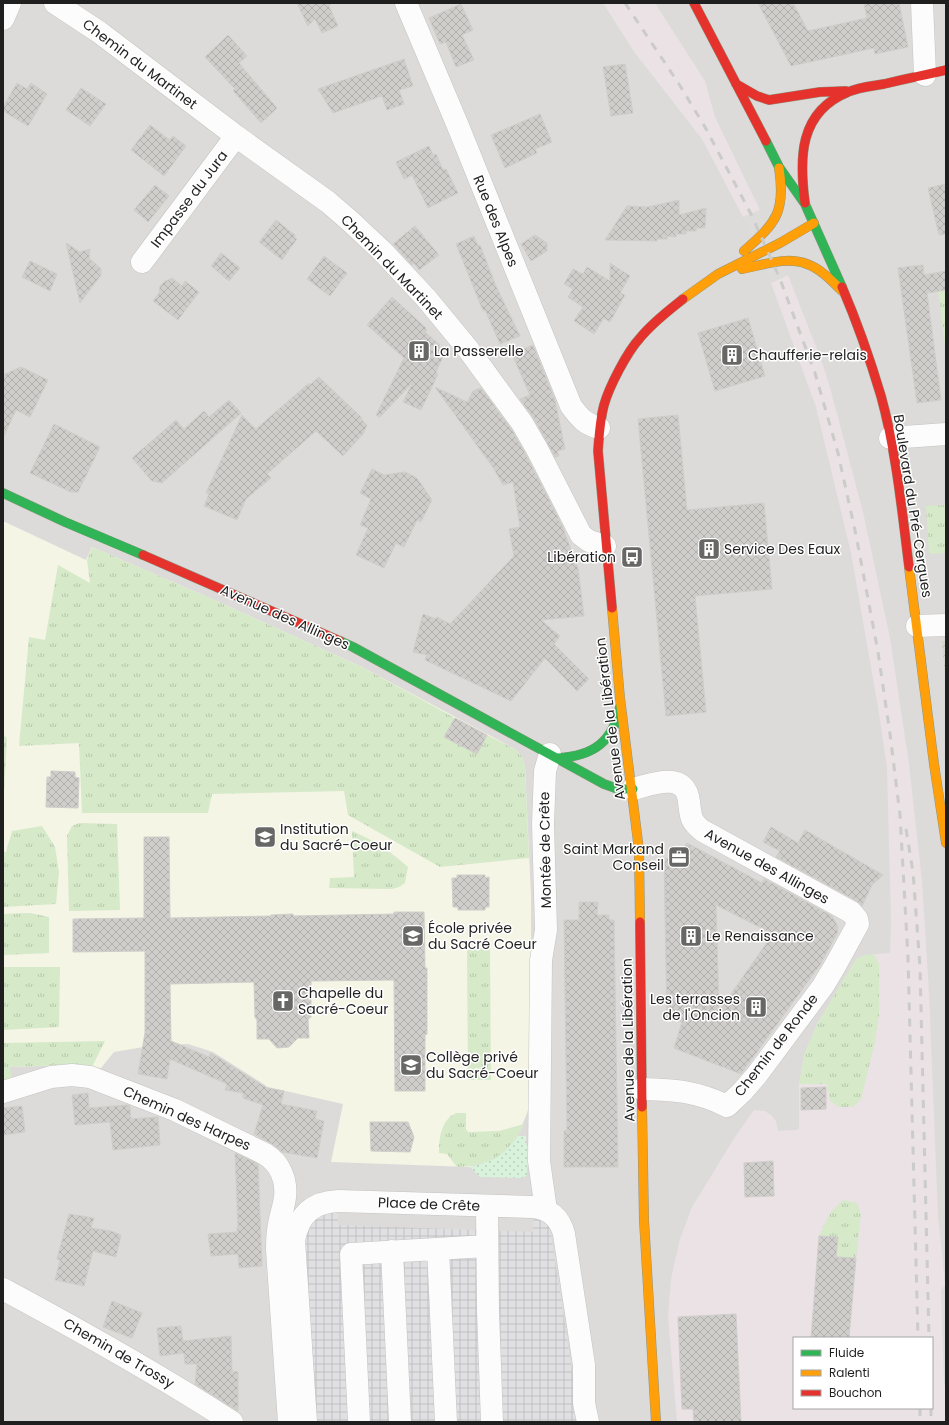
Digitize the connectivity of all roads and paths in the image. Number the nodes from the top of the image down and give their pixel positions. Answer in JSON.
{"nodes":[{"id":1,"x":10,"y":3,"type":"edge"},
{"id":2,"x":55,"y":3,"type":"edge"},
{"id":3,"x":406,"y":3,"type":"edge"},
{"id":4,"x":694,"y":3,"type":"edge"},
{"id":5,"x":922,"y":3,"type":"edge"},
{"id":6,"x":3,"y":19,"type":"edge"},
{"id":7,"x":936,"y":73,"type":"edge"},
{"id":8,"x":736,"y":84,"type":"junction"},
{"id":9,"x":850,"y":91,"type":"junction"},
{"id":10,"x":236,"y":136,"type":"junction"},
{"id":11,"x":779,"y":167,"type":"junction"},
{"id":12,"x":805,"y":204,"type":"junction"},
{"id":13,"x":814,"y":223,"type":"junction"},
{"id":14,"x":142,"y":262,"type":"dead end"},
{"id":15,"x":718,"y":274,"type":"junction"},
{"id":16,"x":846,"y":295,"type":"junction"},
{"id":17,"x":599,"y":428,"type":"junction"},
{"id":18,"x":946,"y":434,"type":"edge"},
{"id":19,"x":890,"y":438,"type":"junction"},
{"id":20,"x":3,"y":493,"type":"edge"},
{"id":21,"x":605,"y":546,"type":"junction"},
{"id":22,"x":946,"y":625,"type":"edge"},
{"id":23,"x":917,"y":626,"type":"junction"},
{"id":24,"x":620,"y":698,"type":"junction"},
{"id":25,"x":554,"y":756,"type":"junction"},
{"id":26,"x":633,"y":789,"type":"junction"},
{"id":27,"x":946,"y":843,"type":"edge"},
{"id":28,"x":856,"y":928,"type":"joint"},
{"id":29,"x":642,"y":1089,"type":"junction"},
{"id":30,"x":3,"y":1092,"type":"edge"},
{"id":31,"x":487,"y":1206,"type":"junction"},
{"id":32,"x":546,"y":1210,"type":"junction"},
{"id":33,"x":487,"y":1246,"type":"junction"},
{"id":34,"x":438,"y":1249,"type":"junction"},
{"id":35,"x":392,"y":1252,"type":"junction"},
{"id":36,"x":3,"y":1289,"type":"edge"},
{"id":37,"x":232,"y":1422,"type":"edge"},
{"id":38,"x":289,"y":1422,"type":"edge"},
{"id":39,"x":306,"y":1422,"type":"edge"},
{"id":40,"x":359,"y":1422,"type":"edge"},
{"id":41,"x":400,"y":1422,"type":"edge"},
{"id":42,"x":446,"y":1422,"type":"edge"},
{"id":43,"x":492,"y":1422,"type":"edge"},
{"id":44,"x":588,"y":1422,"type":"edge"},
{"id":45,"x":656,"y":1422,"type":"edge"}],
"edges":[{"from":1,"to":6,"type":"street"},
{"from":2,"to":10,"type":"street","name":"Chemin du Martinet"},
{"from":3,"to":17,"type":"street","name":"Rue des Alpes"},
{"from":4,"to":8,"type":"main road","name":"Boulevard du Pré-Cergues"},
{"from":5,"to":7,"type":"street"},
{"from":7,"to":9,"type":"main road"},
{"from":8,"to":9,"type":"main road"},
{"from":8,"to":11,"type":"main road","name":"Boulevard du Pré-Cergues"},
{"from":9,"to":12,"type":"main road"},
{"from":10,"to":14,"type":"street","name":"Impasse du Jura"},
{"from":10,"to":21,"type":"street","name":"Chemin du Martinet"},
{"from":11,"to":12,"type":"main road","name":"Boulevard du Pré-Cergues"},
{"from":11,"to":15,"type":"main road"},
{"from":12,"to":13,"type":"main road","name":"Boulevard du Pré-Cergues"},
{"from":13,"to":15,"type":"main road","name":"Avenue de la Libération"},
{"from":13,"to":16,"type":"main road","name":"Boulevard du Pré-Cergues"},
{"from":15,"to":16,"type":"main road"},
{"from":15,"to":17,"type":"main road","name":"Avenue de la Libération"},
{"from":16,"to":19,"type":"main road","name":"Boulevard du Pré-Cergues"},
{"from":17,"to":21,"type":"main road","name":"Avenue de la Libération"},
{"from":18,"to":19,"type":"street"},
{"from":19,"to":23,"type":"main road","name":"Boulevard du Pré-Cergues"},
{"from":20,"to":25,"type":"main road","name":"Avenue des Allinges"},
{"from":21,"to":24,"type":"main road","name":"Avenue de la Libération"},
{"from":22,"to":23,"type":"street"},
{"from":23,"to":27,"type":"main road","name":"Boulevard du Pré-Cergues"},
{"from":24,"to":25,"type":"main road"},
{"from":24,"to":26,"type":"main road","name":"Avenue de la Libération"},
{"from":25,"to":26,"type":"main road","name":"Avenue des Allinges"},
{"from":25,"to":32,"type":"street","name":"Montée de Crête"},
{"from":26,"to":28,"type":"street","name":"Avenue des Allinges"},
{"from":26,"to":29,"type":"main road","name":"Avenue de la Libération"},
{"from":28,"to":29,"type":"street","name":"Chemin de Ronde"},
{"from":29,"to":45,"type":"main road","name":"Avenue de la Libération"},
{"from":30,"to":38,"type":"street","name":"Chemin des Harpes"},
{"from":31,"to":32,"type":"street","name":"Place de Crête"},
{"from":31,"to":33,"type":"street"},
{"from":31,"to":39,"type":"street","name":"Place de Crête"},
{"from":32,"to":44,"type":"street"},
{"from":33,"to":34,"type":"street"},
{"from":33,"to":43,"type":"street"},
{"from":34,"to":35,"type":"street"},
{"from":34,"to":42,"type":"street"},
{"from":35,"to":40,"type":"street"},
{"from":35,"to":41,"type":"street"},
{"from":36,"to":37,"type":"street","name":"Chemin de Trossy"}]}
